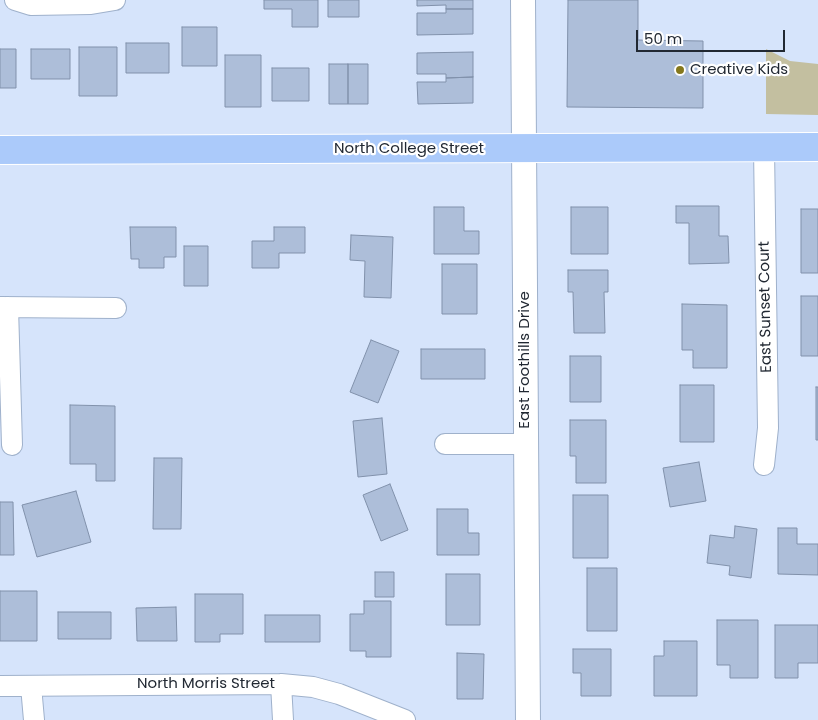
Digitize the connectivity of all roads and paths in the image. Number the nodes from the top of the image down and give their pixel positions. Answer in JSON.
{"nodes":[{"id":1,"x":15,"y":0,"type":"edge"},
{"id":2,"x":115,"y":0,"type":"edge"},
{"id":3,"x":523,"y":0,"type":"edge"},
{"id":4,"x":764,"y":148,"type":"junction"},
{"id":5,"x":818,"y":148,"type":"edge"},
{"id":6,"x":523,"y":149,"type":"junction"},
{"id":7,"x":0,"y":150,"type":"edge"},
{"id":8,"x":4,"y":307,"type":"edge"},
{"id":9,"x":116,"y":308,"type":"dead end"},
{"id":10,"x":445,"y":444,"type":"dead end"},
{"id":11,"x":526,"y":444,"type":"junction"},
{"id":12,"x":12,"y":445,"type":"dead end"},
{"id":13,"x":764,"y":465,"type":"dead end"},
{"id":14,"x":280,"y":684,"type":"junction"},
{"id":15,"x":0,"y":686,"type":"edge"},
{"id":16,"x":31,"y":686,"type":"junction"},
{"id":17,"x":34,"y":720,"type":"edge"},
{"id":18,"x":283,"y":720,"type":"edge"},
{"id":19,"x":405,"y":720,"type":"edge"},
{"id":20,"x":528,"y":720,"type":"edge"}],
"edges":[{"from":1,"to":2,"type":"street"},
{"from":3,"to":6,"type":"street","name":"East Foothills Drive"},
{"from":4,"to":5,"type":"main road","name":"North College Street"},
{"from":4,"to":6,"type":"main road","name":"North College Street"},
{"from":4,"to":13,"type":"street","name":"East Sunset Court"},
{"from":6,"to":7,"type":"main road","name":"North College Street"},
{"from":6,"to":11,"type":"street","name":"East Foothills Drive"},
{"from":8,"to":9,"type":"street"},
{"from":8,"to":12,"type":"street"},
{"from":10,"to":11,"type":"street"},
{"from":11,"to":20,"type":"street","name":"East Foothills Drive"},
{"from":14,"to":16,"type":"street","name":"North Morris Street"},
{"from":14,"to":18,"type":"street"},
{"from":14,"to":19,"type":"street","name":"North Morris Street"},
{"from":15,"to":16,"type":"street","name":"North Morris Street"},
{"from":16,"to":17,"type":"street"}]}
